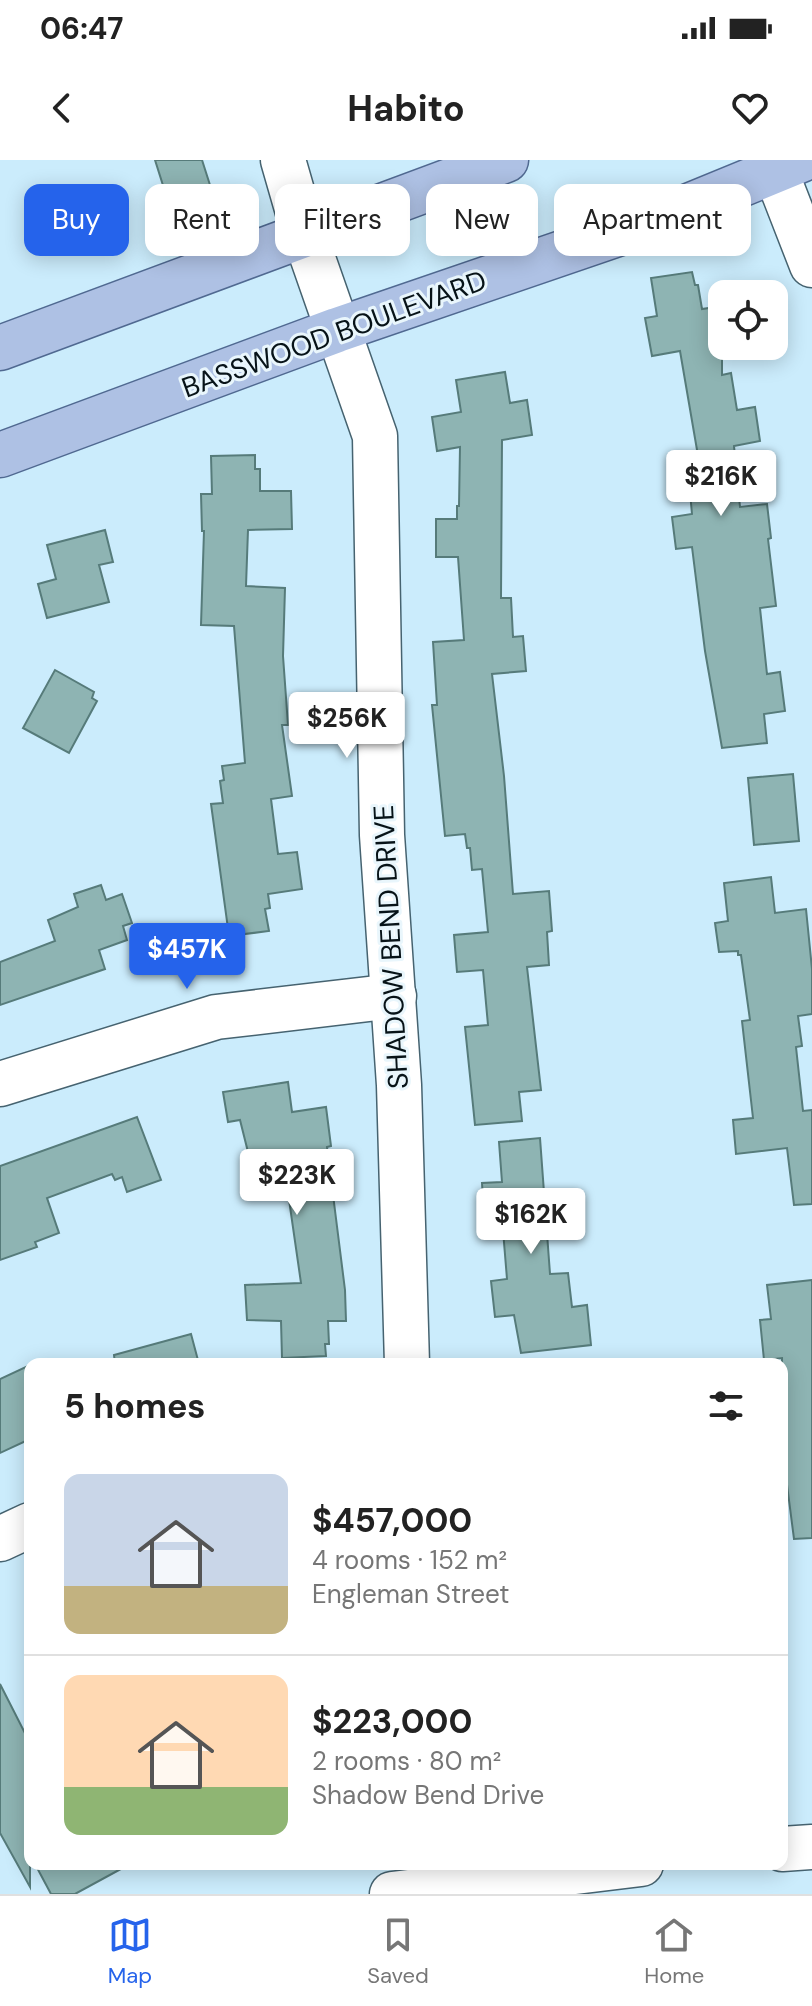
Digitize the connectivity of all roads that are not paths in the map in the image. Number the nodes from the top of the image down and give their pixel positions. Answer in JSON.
{"nodes":[{"id":1,"x":283,"y":160,"type":"edge"},
{"id":2,"x":506,"y":160,"type":"edge"},
{"id":3,"x":788,"y":165,"type":"edge"},
{"id":4,"x":290,"y":184,"type":"edge"},
{"id":5,"x":410,"y":195,"type":"edge"},
{"id":6,"x":275,"y":244,"type":"edge"},
{"id":7,"x":312,"y":256,"type":"edge"},
{"id":8,"x":812,"y":265,"type":"edge"},
{"id":9,"x":337,"y":330,"type":"junction"},
{"id":10,"x":0,"y":348,"type":"edge"},
{"id":11,"x":0,"y":455,"type":"edge"},
{"id":12,"x":394,"y":996,"type":"junction"},
{"id":13,"x":0,"y":1084,"type":"edge"},
{"id":14,"x":407,"y":1358,"type":"edge"},
{"id":15,"x":24,"y":1528,"type":"edge"},
{"id":16,"x":0,"y":1539,"type":"edge"},
{"id":17,"x":812,"y":1847,"type":"edge"},
{"id":18,"x":788,"y":1849,"type":"edge"},
{"id":19,"x":591,"y":1870,"type":"edge"},
{"id":20,"x":392,"y":1894,"type":"edge"}],
"edges":[{"from":1,"to":4,"type":"street","name":"SHADOW BEND DRIVE"},
{"from":2,"to":5,"type":"main road"},
{"from":3,"to":8,"type":"street"},
{"from":3,"to":9,"type":"main road","name":"BASSWOOD BOULEVARD"},
{"from":6,"to":10,"type":"main road"},
{"from":7,"to":9,"type":"street","name":"SHADOW BEND DRIVE"},
{"from":9,"to":11,"type":"main road","name":"BASSWOOD BOULEVARD"},
{"from":9,"to":12,"type":"street","name":"SHADOW BEND DRIVE"},
{"from":12,"to":13,"type":"street"},
{"from":12,"to":14,"type":"street","name":"SHADOW BEND DRIVE"},
{"from":15,"to":16,"type":"street"},
{"from":17,"to":18,"type":"street"},
{"from":19,"to":20,"type":"street"}]}
